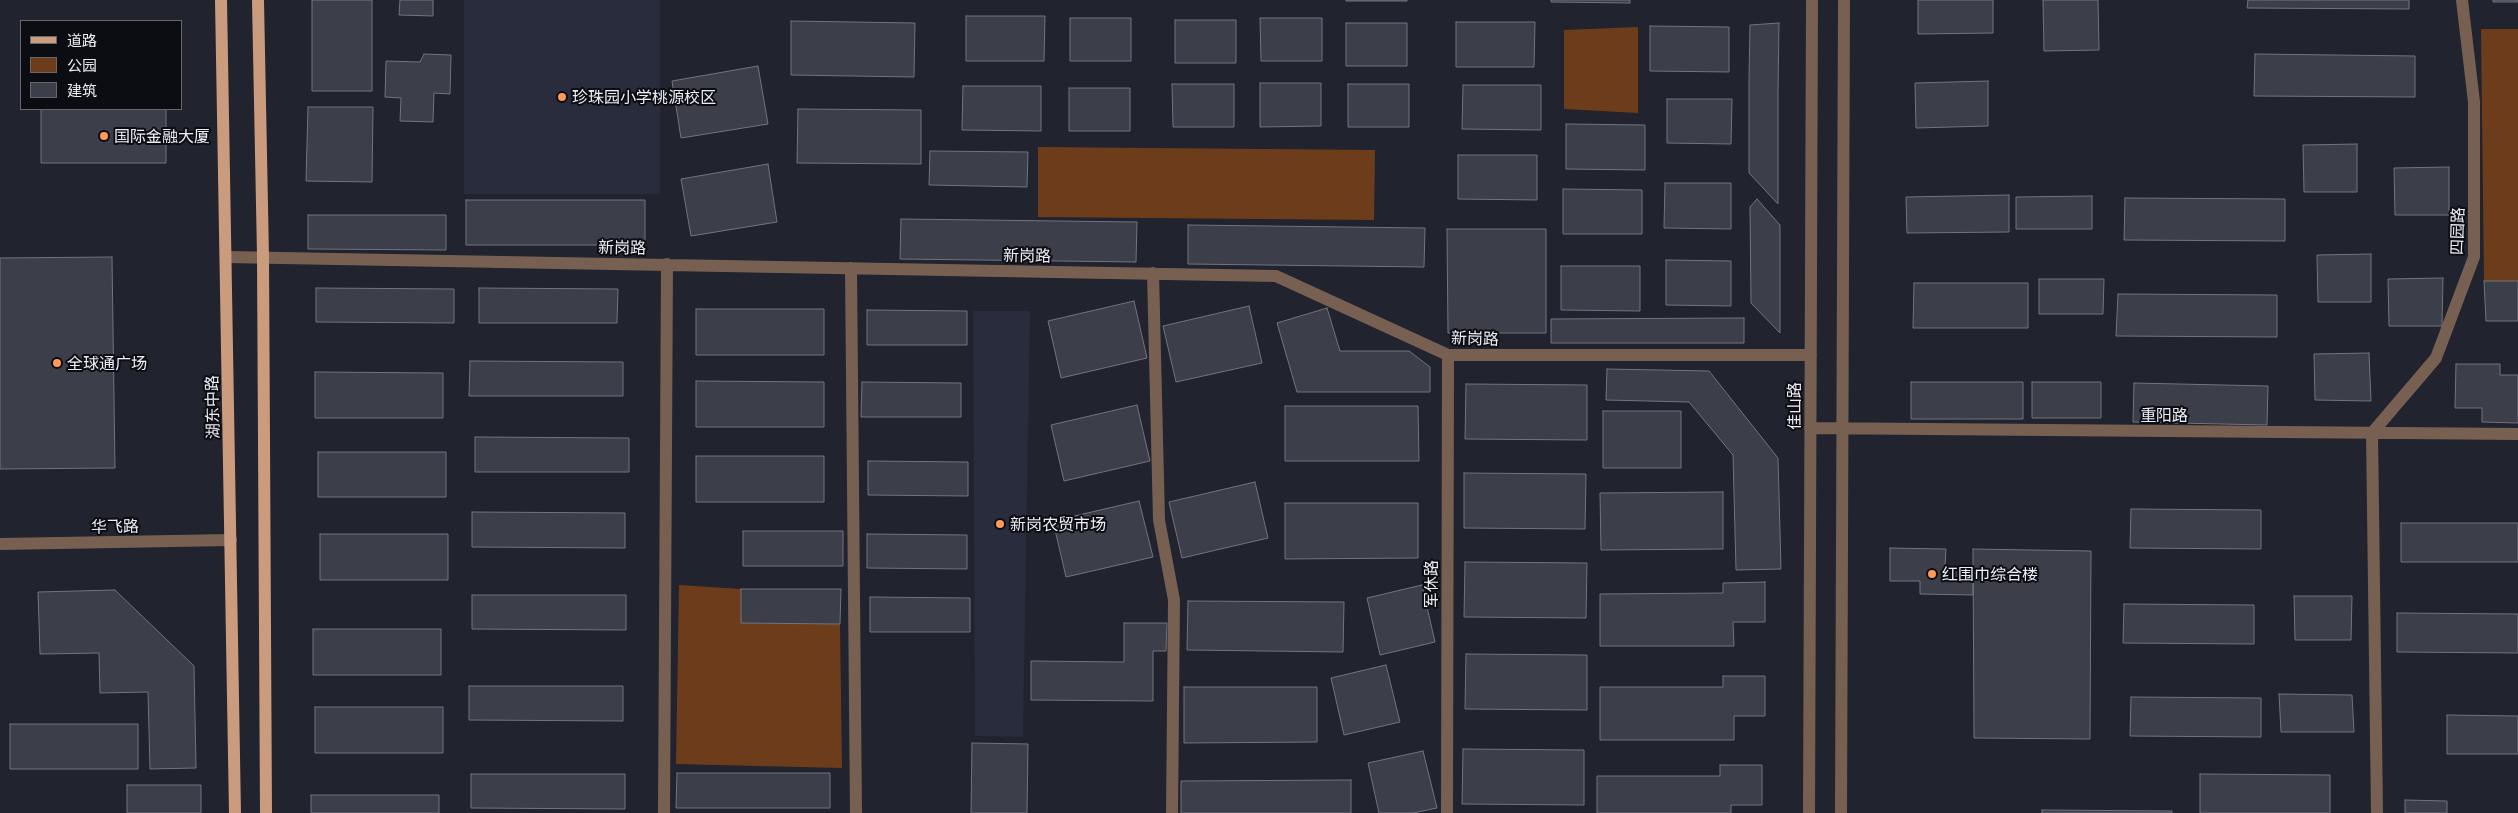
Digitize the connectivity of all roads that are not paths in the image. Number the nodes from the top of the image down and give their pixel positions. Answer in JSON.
{"nodes":[{"id":1,"x":221,"y":0,"type":"edge"},
{"id":2,"x":258,"y":0,"type":"edge"},
{"id":3,"x":1812,"y":0,"type":"edge"},
{"id":4,"x":1844,"y":0,"type":"edge"},
{"id":5,"x":2462,"y":0,"type":"edge"},
{"id":6,"x":226,"y":257,"type":"junction"},
{"id":7,"x":263,"y":257,"type":"junction"},
{"id":8,"x":667,"y":264,"type":"junction"},
{"id":9,"x":851,"y":268,"type":"junction"},
{"id":10,"x":1154,"y":274,"type":"junction"},
{"id":11,"x":1448,"y":355,"type":"junction"},
{"id":12,"x":1811,"y":355,"type":"junction"},
{"id":13,"x":1810,"y":428,"type":"junction"},
{"id":14,"x":1843,"y":429,"type":"junction"},
{"id":15,"x":2372,"y":433,"type":"junction"},
{"id":16,"x":2518,"y":434,"type":"edge"},
{"id":17,"x":231,"y":540,"type":"junction"},
{"id":18,"x":0,"y":544,"type":"edge"},
{"id":19,"x":235,"y":813,"type":"edge"},
{"id":20,"x":266,"y":813,"type":"edge"},
{"id":21,"x":664,"y":813,"type":"edge"},
{"id":22,"x":856,"y":813,"type":"edge"},
{"id":23,"x":1172,"y":813,"type":"edge"},
{"id":24,"x":1447,"y":813,"type":"edge"},
{"id":25,"x":1809,"y":813,"type":"edge"},
{"id":26,"x":1841,"y":813,"type":"edge"},
{"id":27,"x":2377,"y":813,"type":"edge"}],
"edges":[{"from":1,"to":6,"type":"main road","name":"湖东中路"},
{"from":2,"to":7,"type":"main road"},
{"from":3,"to":12,"type":"street","name":"佳山路"},
{"from":4,"to":14,"type":"street"},
{"from":5,"to":15,"type":"street","name":"四园路"},
{"from":6,"to":7,"type":"street","name":"新岗路"},
{"from":6,"to":17,"type":"main road","name":"湖东中路"},
{"from":7,"to":8,"type":"street","name":"新岗路"},
{"from":7,"to":20,"type":"main road"},
{"from":8,"to":9,"type":"street","name":"新岗路"},
{"from":8,"to":21,"type":"street"},
{"from":9,"to":10,"type":"street","name":"新岗路"},
{"from":9,"to":22,"type":"street"},
{"from":10,"to":11,"type":"street","name":"新岗路"},
{"from":10,"to":23,"type":"street"},
{"from":11,"to":12,"type":"street","name":"新岗路"},
{"from":11,"to":24,"type":"street","name":"军休路"},
{"from":12,"to":13,"type":"street","name":"佳山路"},
{"from":13,"to":14,"type":"street","name":"重阳路"},
{"from":13,"to":25,"type":"street","name":"佳山路"},
{"from":14,"to":15,"type":"street","name":"重阳路"},
{"from":14,"to":26,"type":"street"},
{"from":15,"to":16,"type":"street","name":"重阳路"},
{"from":15,"to":27,"type":"street"},
{"from":17,"to":18,"type":"street","name":"华飞路"},
{"from":17,"to":19,"type":"main road","name":"湖东中路"}]}
